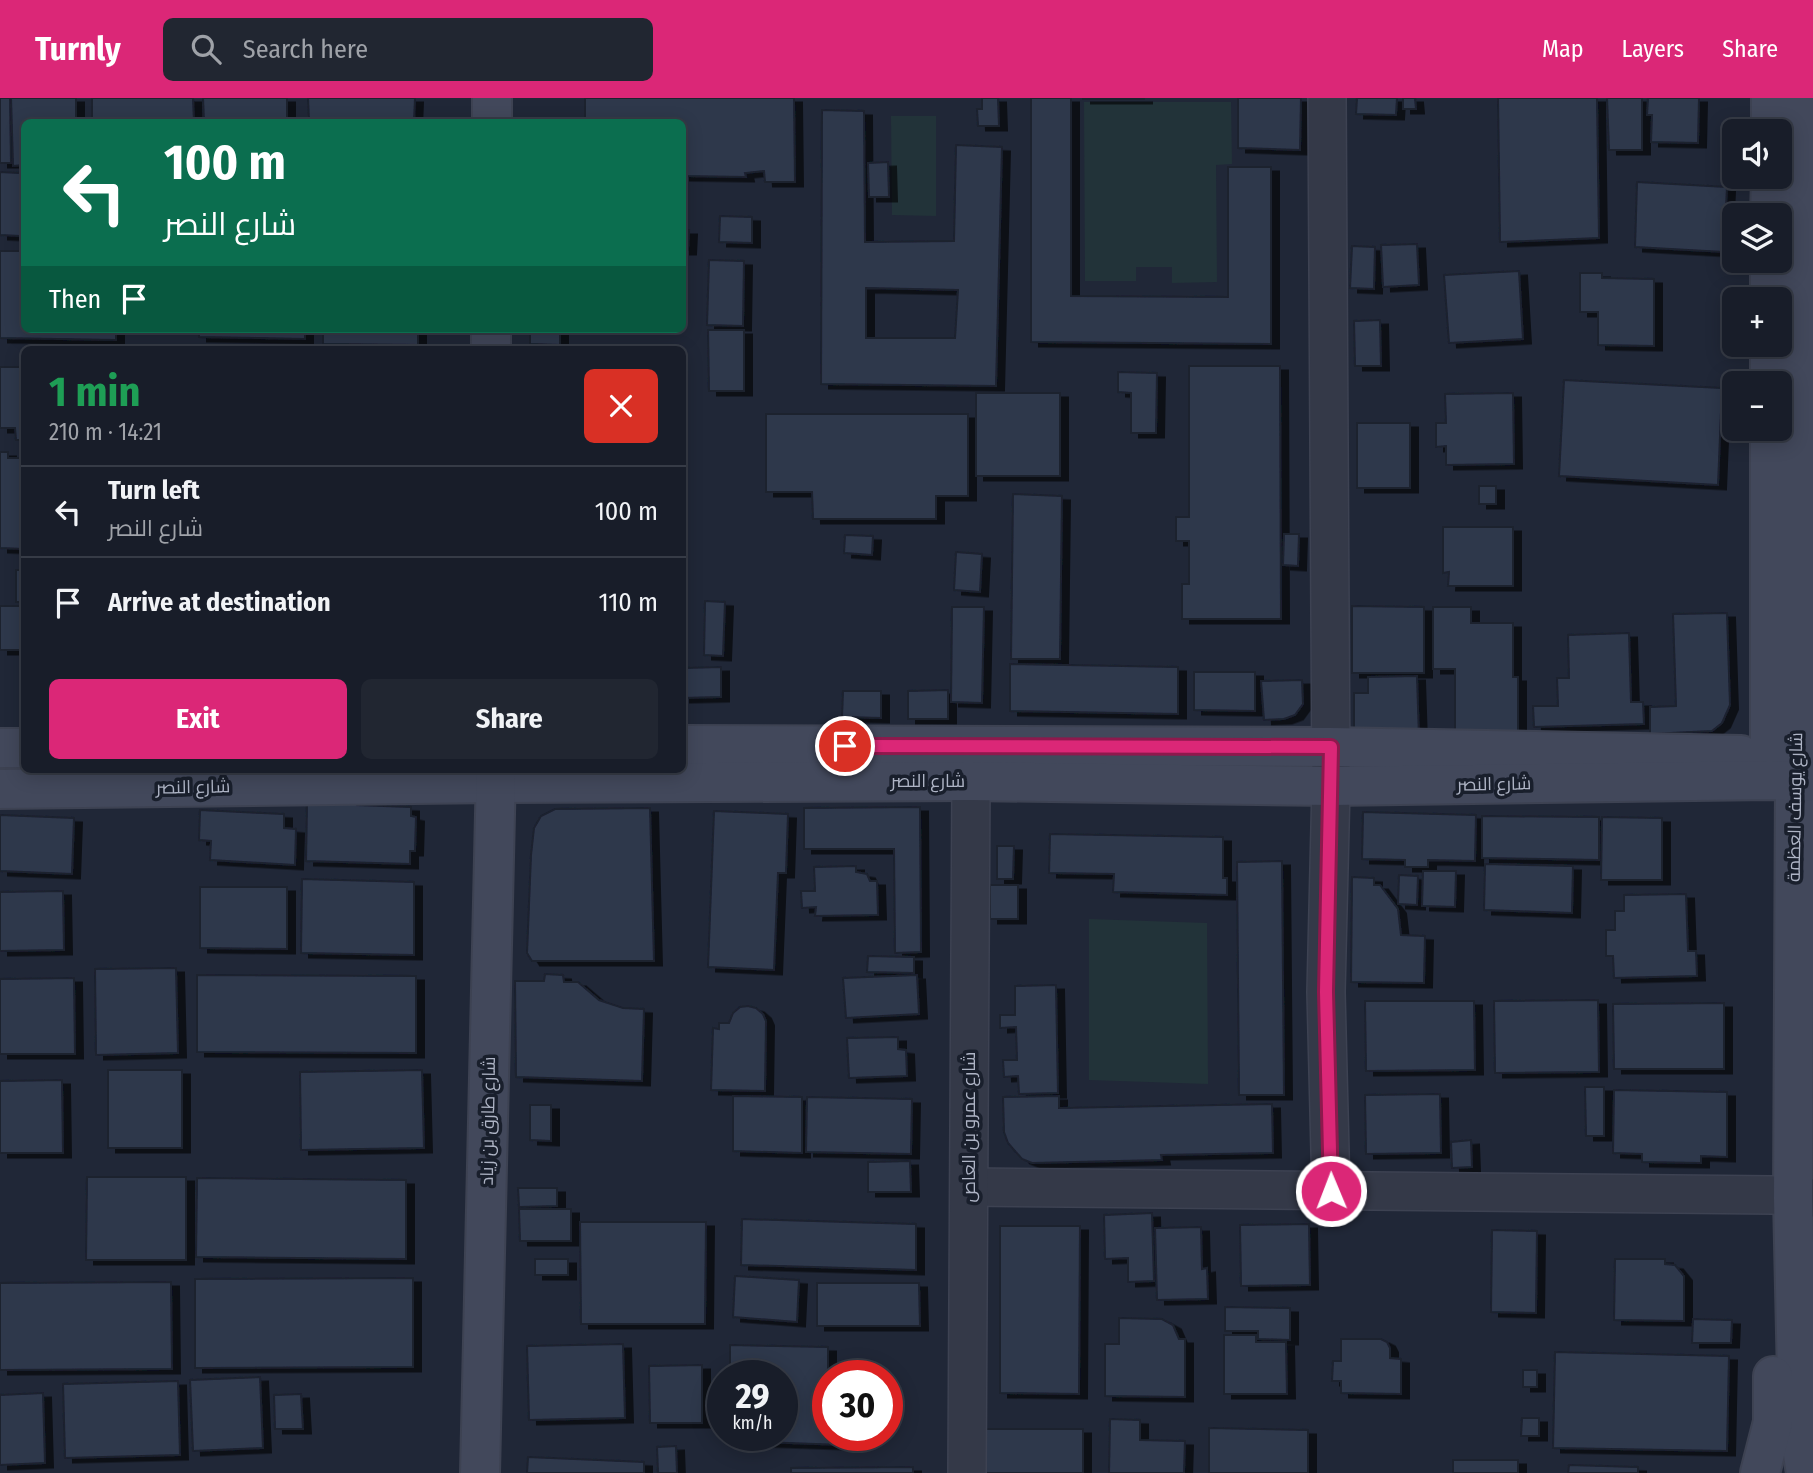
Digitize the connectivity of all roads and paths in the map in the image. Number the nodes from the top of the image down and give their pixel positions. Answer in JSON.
{"nodes":[{"id":1,"x":492,"y":98,"type":"edge"},
{"id":2,"x":1327,"y":98,"type":"edge"},
{"id":3,"x":1771,"y":98,"type":"edge"},
{"id":4,"x":1801,"y":98,"type":"edge"},
{"id":5,"x":492,"y":119,"type":"edge"},
{"id":6,"x":1771,"y":119,"type":"edge"},
{"id":7,"x":1808,"y":407,"type":"edge"},
{"id":8,"x":1771,"y":441,"type":"edge"},
{"id":9,"x":686,"y":745,"type":"edge"},
{"id":10,"x":1331,"y":747,"type":"junction"},
{"id":11,"x":0,"y":748,"type":"edge"},
{"id":12,"x":21,"y":748,"type":"edge"},
{"id":13,"x":1793,"y":768,"type":"edge"},
{"id":14,"x":497,"y":777,"type":"edge"},
{"id":15,"x":971,"y":781,"type":"junction"},
{"id":16,"x":1331,"y":786,"type":"junction"},
{"id":17,"x":0,"y":789,"type":"edge"},
{"id":18,"x":969,"y":1187,"type":"junction"},
{"id":19,"x":1331,"y":1191,"type":"junction"},
{"id":20,"x":1793,"y":1197,"type":"edge"},
{"id":21,"x":480,"y":1473,"type":"edge"},
{"id":22,"x":967,"y":1473,"type":"edge"},
{"id":23,"x":1760,"y":1473,"type":"edge"},
{"id":24,"x":1806,"y":1473,"type":"edge"}],
"edges":[{"from":1,"to":5,"type":"main road"},
{"from":2,"to":10,"type":"street"},
{"from":3,"to":6,"type":"main road"},
{"from":4,"to":7,"type":"main road","name":"شارع يوسف العظمة"},
{"from":7,"to":13,"type":"main road","name":"شارع يوسف العظمة"},
{"from":8,"to":13,"type":"main road","name":"شارع يوسف العظمة"},
{"from":9,"to":10,"type":"main road","name":"شارع النصر"},
{"from":10,"to":13,"type":"main road","name":"شارع النصر"},
{"from":10,"to":16,"type":"street"},
{"from":11,"to":12,"type":"main road"},
{"from":13,"to":16,"type":"main road","name":"شارع النصر"},
{"from":13,"to":20,"type":"main road","name":"شارع يوسف العظمة"},
{"from":14,"to":15,"type":"main road","name":"شارع النصر"},
{"from":14,"to":17,"type":"main road","name":"شارع النصر"},
{"from":14,"to":21,"type":"main road","name":"شارع طارق بن زياد"},
{"from":15,"to":16,"type":"main road","name":"شارع النصر"},
{"from":15,"to":18,"type":"street","name":"شارع عمرو بن العاص"},
{"from":16,"to":19,"type":"street"},
{"from":18,"to":19,"type":"street"},
{"from":18,"to":22,"type":"street","name":"شارع عمرو بن العاص"},
{"from":19,"to":20,"type":"street"},
{"from":20,"to":23,"type":"main road","name":"شارع يوسف العظمة"},
{"from":20,"to":24,"type":"main road","name":"شارع يوسف العظمة"}]}
